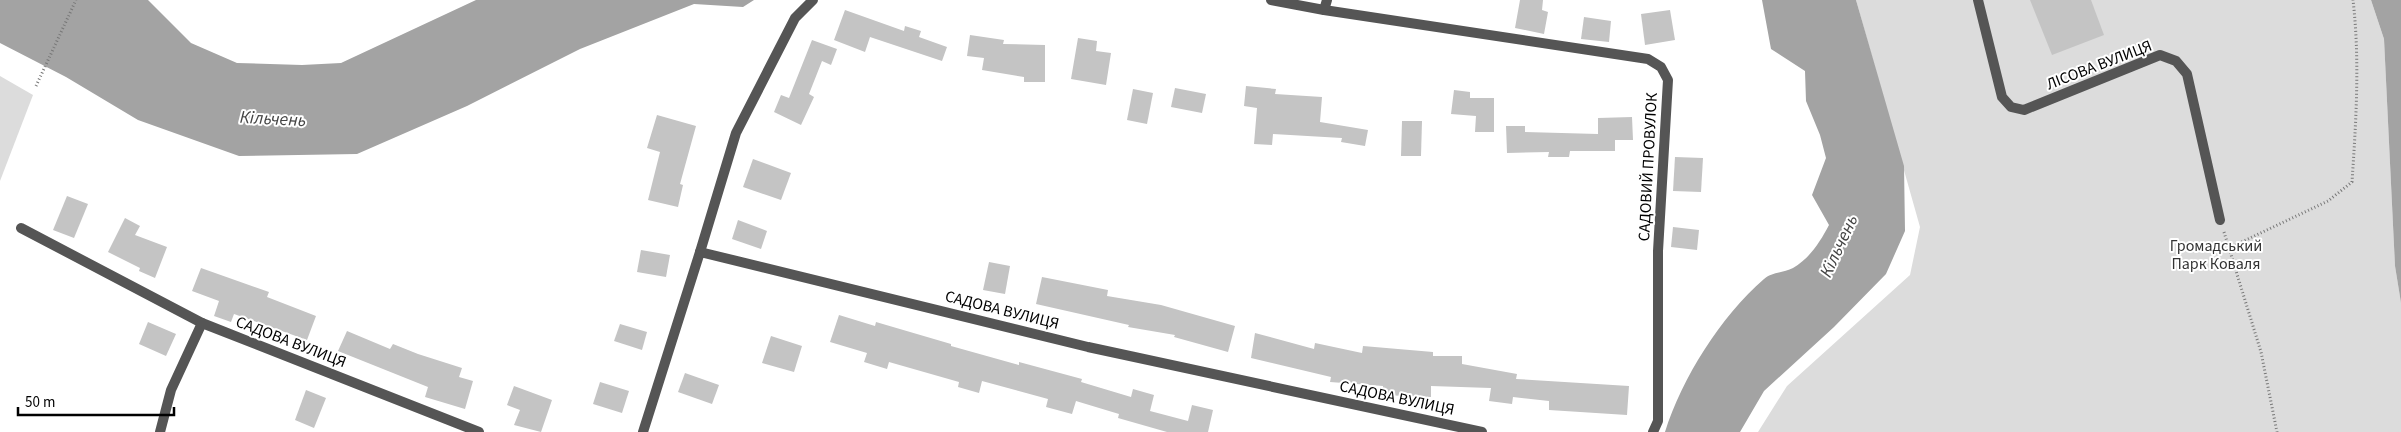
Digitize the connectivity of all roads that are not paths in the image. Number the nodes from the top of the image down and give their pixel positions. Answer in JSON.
{"nodes":[{"id":1,"x":813,"y":0,"type":"edge"},
{"id":2,"x":1271,"y":0,"type":"edge"},
{"id":3,"x":1978,"y":0,"type":"edge"},
{"id":4,"x":1326,"y":5,"type":"edge"},
{"id":5,"x":2220,"y":220,"type":"road end"},
{"id":6,"x":21,"y":228,"type":"dead end"},
{"id":7,"x":700,"y":252,"type":"junction"},
{"id":8,"x":202,"y":323,"type":"junction"},
{"id":9,"x":160,"y":432,"type":"edge"},
{"id":10,"x":479,"y":432,"type":"edge"},
{"id":11,"x":643,"y":432,"type":"edge"},
{"id":12,"x":1482,"y":432,"type":"edge"},
{"id":13,"x":1653,"y":432,"type":"edge"}],
"edges":[{"from":1,"to":7,"type":"street"},
{"from":2,"to":4,"type":"street","name":"САДОВИЙ ПРОВУЛОК"},
{"from":3,"to":5,"type":"street","name":"ЛІСОВА ВУЛИЦЯ"},
{"from":4,"to":13,"type":"street","name":"САДОВИЙ ПРОВУЛОК"},
{"from":6,"to":8,"type":"street","name":"САДОВА ВУЛИЦЯ"},
{"from":7,"to":11,"type":"street"},
{"from":7,"to":12,"type":"street","name":"САДОВА ВУЛИЦЯ"},
{"from":8,"to":9,"type":"street"},
{"from":8,"to":10,"type":"street","name":"САДОВА ВУЛИЦЯ"}]}
